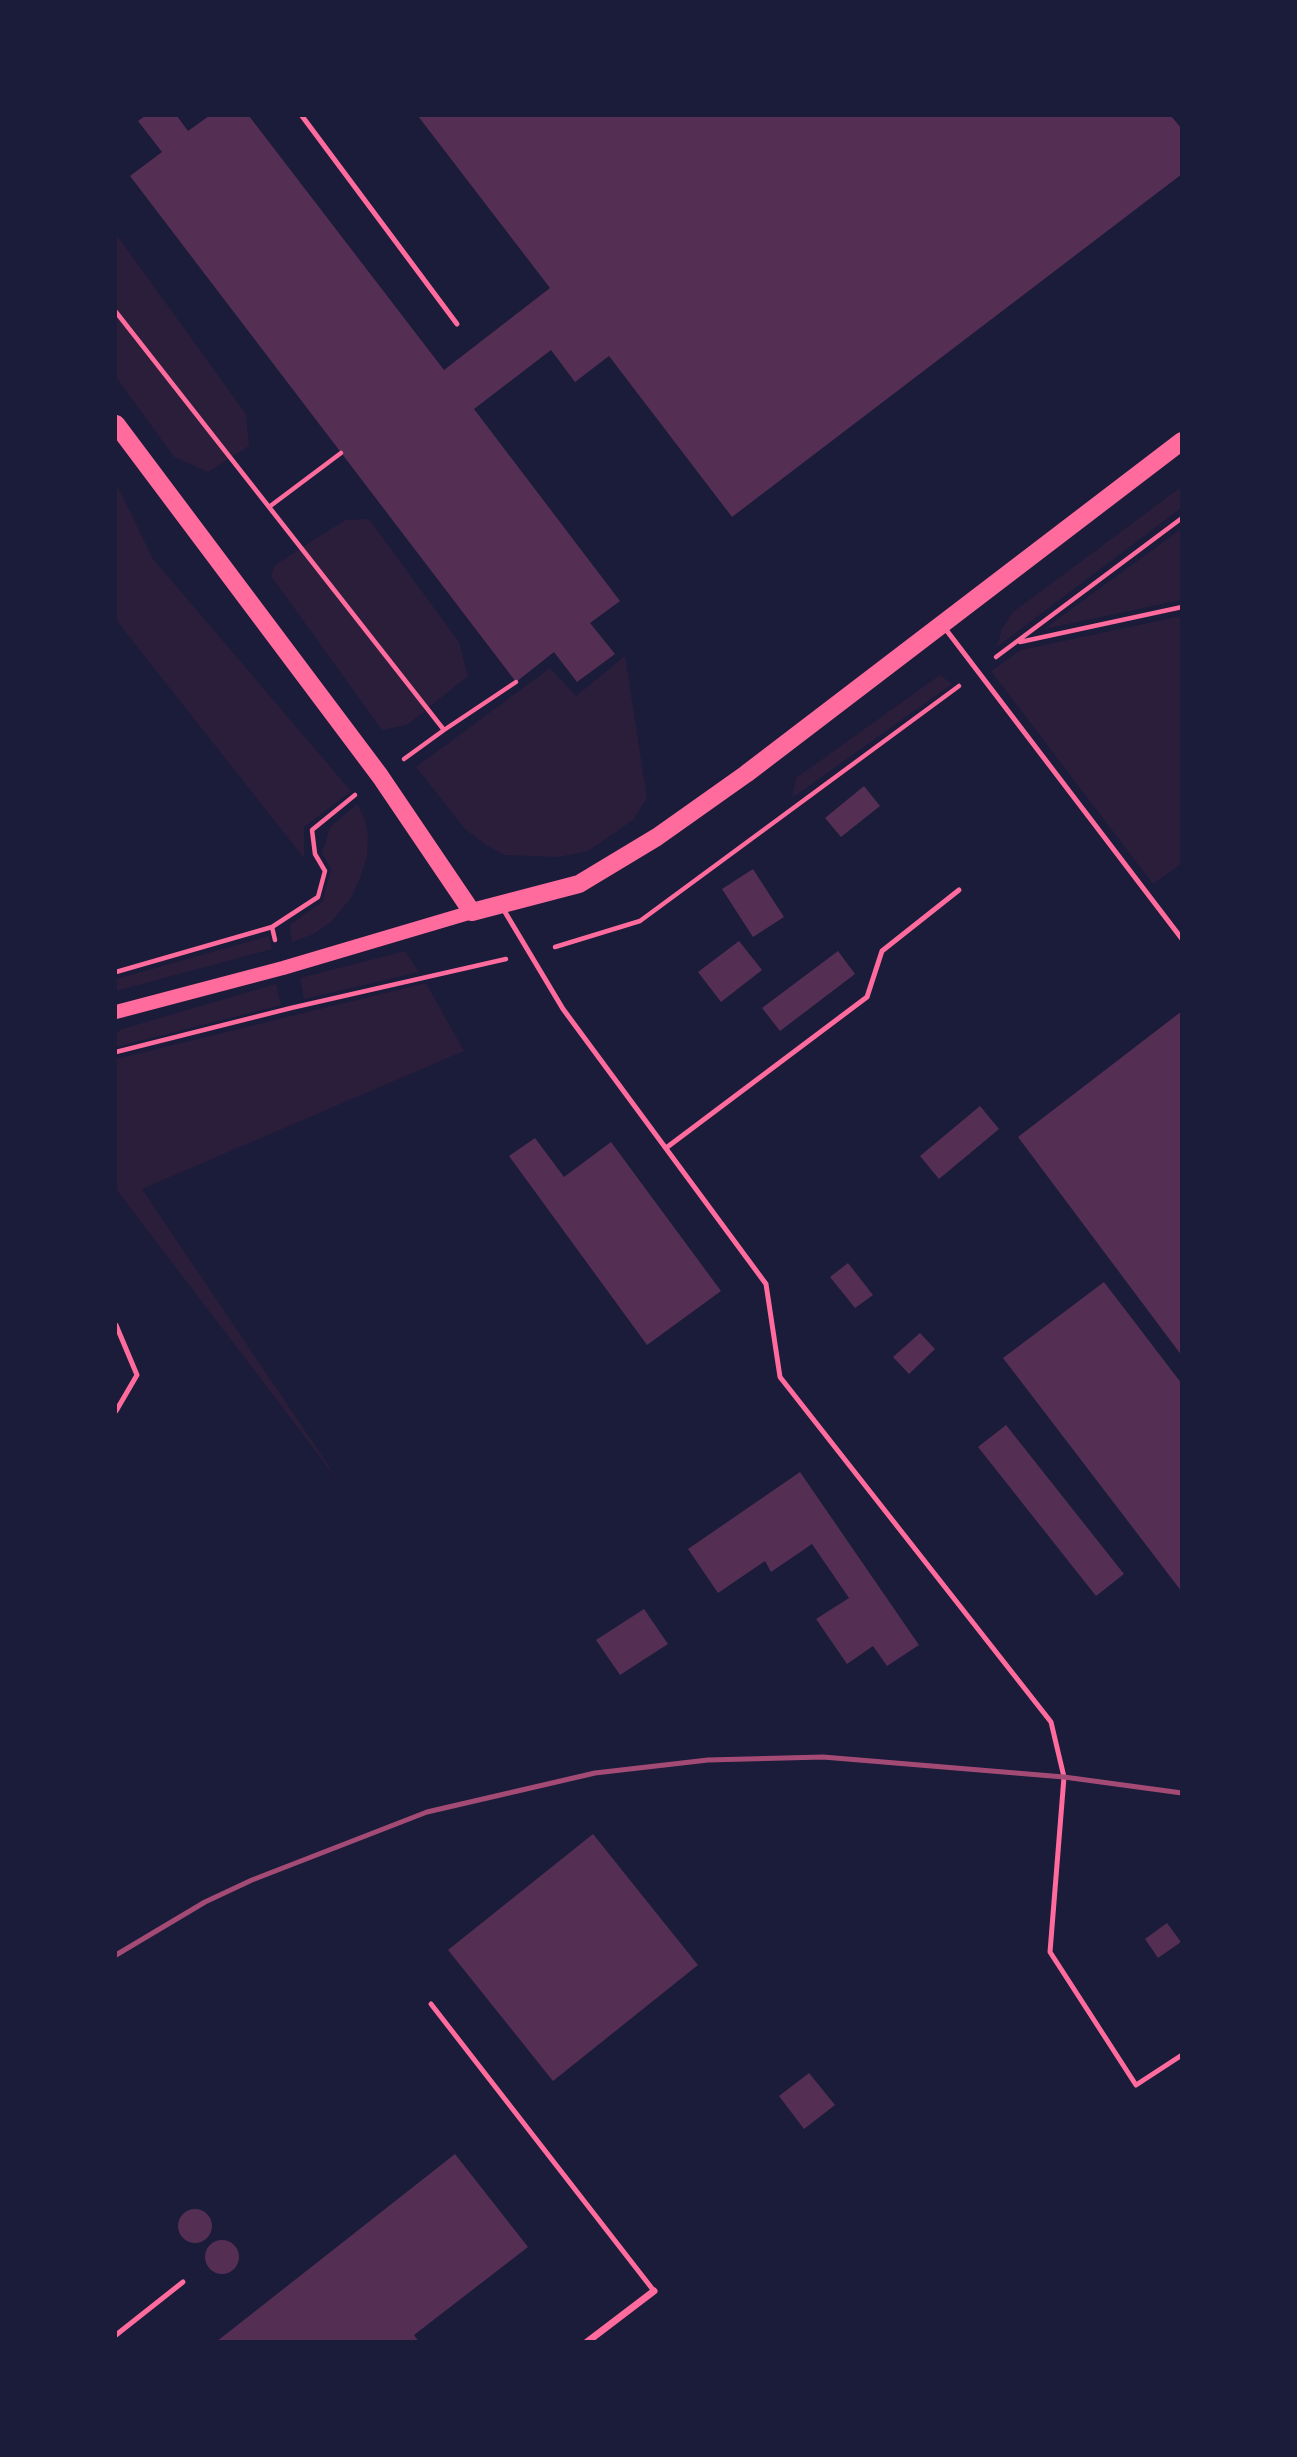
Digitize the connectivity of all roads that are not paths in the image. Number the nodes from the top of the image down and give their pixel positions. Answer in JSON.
{"nodes":[{"id":1,"x":302,"y":116,"type":"edge"},
{"id":2,"x":457,"y":324,"type":"dead end"},
{"id":3,"x":116,"y":424,"type":"edge"},
{"id":4,"x":1181,"y":441,"type":"edge"},
{"id":5,"x":942,"y":624,"type":"junction"},
{"id":6,"x":959,"y":890,"type":"dead end"},
{"id":7,"x":500,"y":904,"type":"junction"},
{"id":8,"x":472,"y":912,"type":"junction"},
{"id":9,"x":1181,"y":939,"type":"edge"},
{"id":10,"x":116,"y":1012,"type":"edge"},
{"id":11,"x":666,"y":1148,"type":"junction"},
{"id":12,"x":116,"y":1325,"type":"edge"},
{"id":13,"x":116,"y":1411,"type":"edge"},
{"id":14,"x":431,"y":2004,"type":"dead end"},
{"id":15,"x":1181,"y":2055,"type":"edge"},
{"id":16,"x":183,"y":2282,"type":"dead end"},
{"id":17,"x":654,"y":2291,"type":"joint"},
{"id":18,"x":116,"y":2335,"type":"edge"},
{"id":19,"x":587,"y":2342,"type":"edge"}],
"edges":[{"from":1,"to":2,"type":"lane"},
{"from":3,"to":8,"type":"main road"},
{"from":4,"to":5,"type":"main road"},
{"from":5,"to":7,"type":"main road"},
{"from":5,"to":9,"type":"lane"},
{"from":6,"to":11,"type":"lane"},
{"from":7,"to":8,"type":"main road"},
{"from":7,"to":11,"type":"lane"},
{"from":8,"to":10,"type":"main road"},
{"from":11,"to":15,"type":"lane"},
{"from":12,"to":13,"type":"lane"},
{"from":14,"to":17,"type":"lane"},
{"from":16,"to":18,"type":"lane"},
{"from":17,"to":19,"type":"street"}]}
